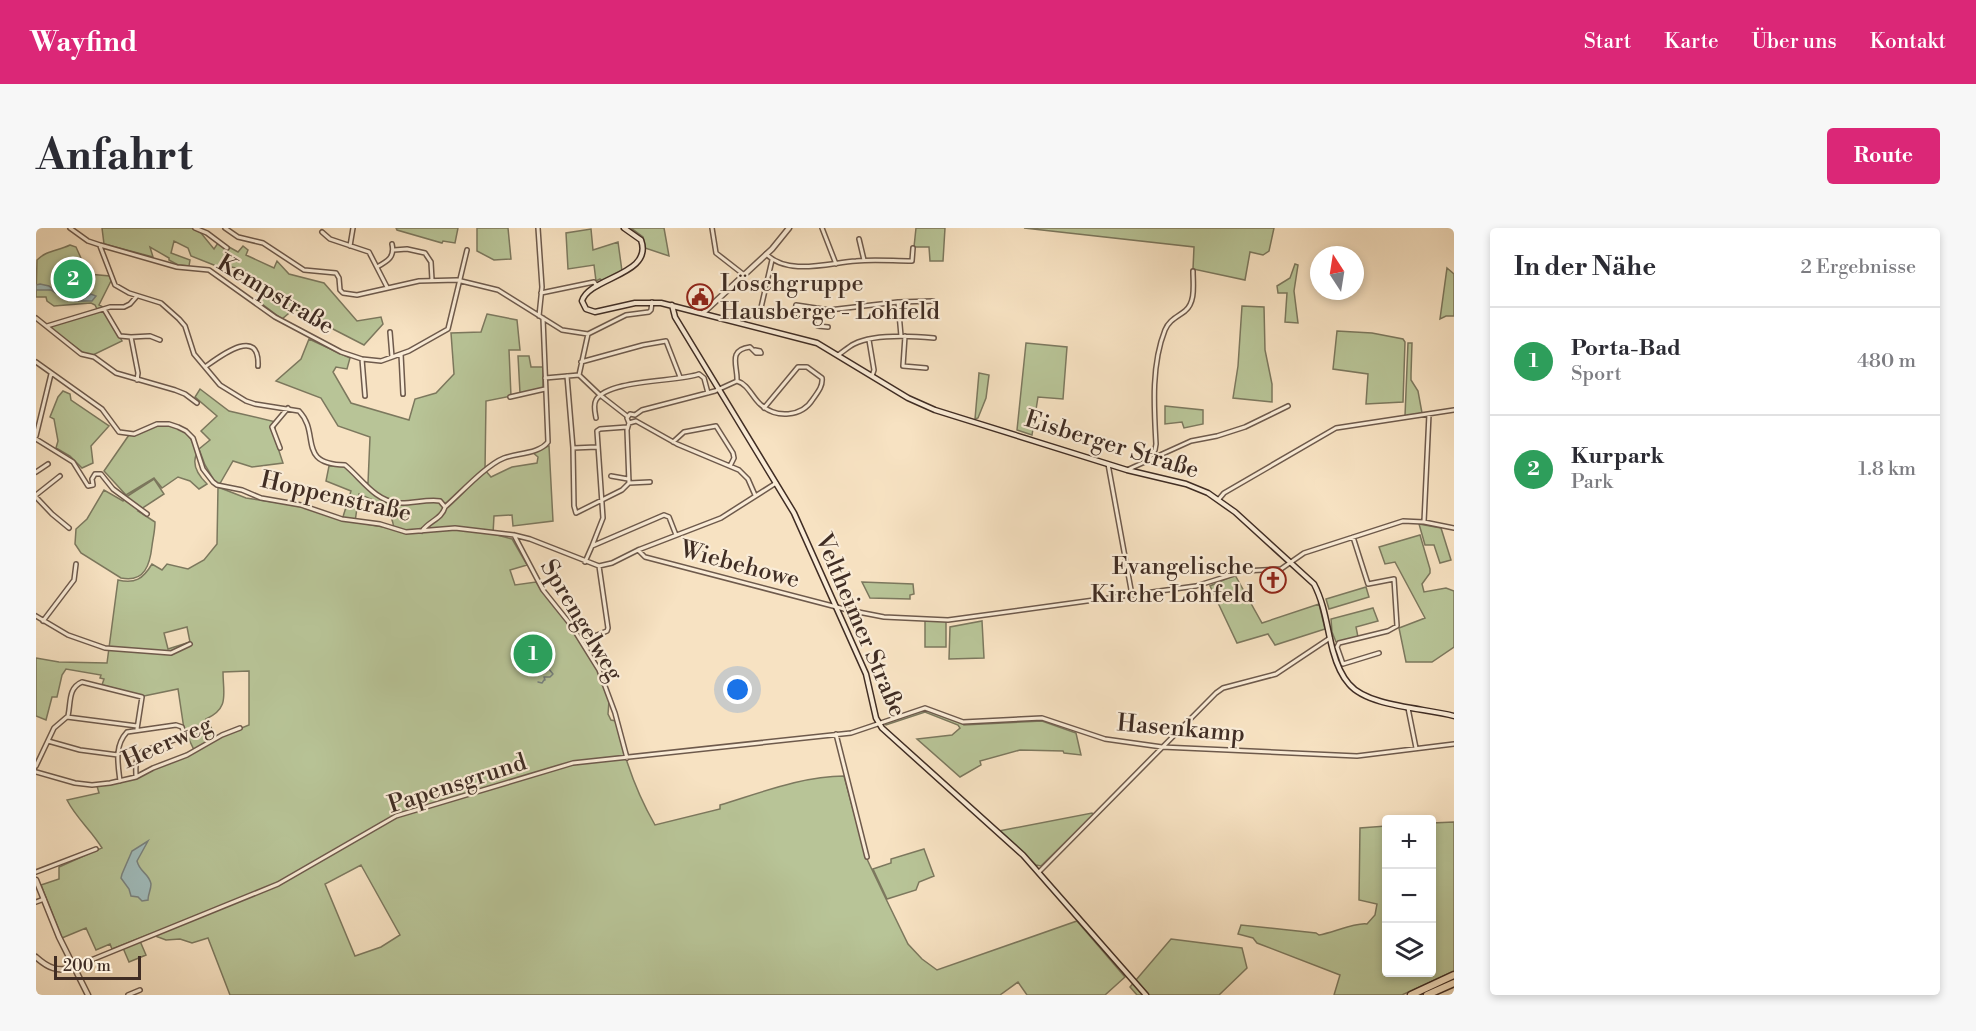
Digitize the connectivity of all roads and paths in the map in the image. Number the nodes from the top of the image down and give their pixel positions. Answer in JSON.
{"nodes":[{"id":1,"x":70,"y":228,"type":"edge"},
{"id":2,"x":195,"y":228,"type":"edge"},
{"id":3,"x":225,"y":228,"type":"edge"},
{"id":4,"x":353,"y":228,"type":"edge"},
{"id":5,"x":538,"y":228,"type":"edge"},
{"id":6,"x":624,"y":228,"type":"edge"},
{"id":7,"x":712,"y":228,"type":"edge"},
{"id":8,"x":789,"y":228,"type":"edge"},
{"id":9,"x":822,"y":228,"type":"edge"},
{"id":10,"x":322,"y":232,"type":"dead end"},
{"id":11,"x":859,"y":239,"type":"dead end"},
{"id":12,"x":392,"y":244,"type":"dead end"},
{"id":13,"x":100,"y":245,"type":"junction"},
{"id":14,"x":350,"y":246,"type":"junction"},
{"id":15,"x":227,"y":248,"type":"dead end"},
{"id":16,"x":913,"y":248,"type":"dead end"},
{"id":17,"x":394,"y":250,"type":"junction"},
{"id":18,"x":467,"y":250,"type":"dead end"},
{"id":19,"x":766,"y":254,"type":"junction"},
{"id":20,"x":772,"y":260,"type":"junction"},
{"id":21,"x":864,"y":260,"type":"junction"},
{"id":22,"x":836,"y":264,"type":"junction"},
{"id":23,"x":377,"y":267,"type":"junction"},
{"id":24,"x":1194,"y":271,"type":"dead end"},
{"id":25,"x":743,"y":274,"type":"junction"},
{"id":26,"x":432,"y":280,"type":"junction"},
{"id":27,"x":461,"y":280,"type":"junction"},
{"id":28,"x":597,"y":286,"type":"junction"},
{"id":29,"x":387,"y":287,"type":"junction"},
{"id":30,"x":541,"y":293,"type":"junction"},
{"id":31,"x":137,"y":296,"type":"junction"},
{"id":32,"x":933,"y":301,"type":"dead end"},
{"id":33,"x":652,"y":302,"type":"junction"},
{"id":34,"x":898,"y":303,"type":"junction"},
{"id":35,"x":672,"y":305,"type":"junction"},
{"id":36,"x":104,"y":309,"type":"junction"},
{"id":37,"x":820,"y":309,"type":"junction"},
{"id":38,"x":760,"y":312,"type":"dead end"},
{"id":39,"x":703,"y":313,"type":"junction"},
{"id":40,"x":541,"y":317,"type":"junction"},
{"id":41,"x":794,"y":317,"type":"dead end"},
{"id":42,"x":36,"y":318,"type":"edge"},
{"id":43,"x":47,"y":326,"type":"junction"},
{"id":44,"x":828,"y":327,"type":"dead end"},
{"id":45,"x":390,"y":332,"type":"dead end"},
{"id":46,"x":588,"y":334,"type":"junction"},
{"id":47,"x":903,"y":336,"type":"junction"},
{"id":48,"x":131,"y":337,"type":"junction"},
{"id":49,"x":934,"y":338,"type":"dead end"},
{"id":50,"x":160,"y":340,"type":"dead end"},
{"id":51,"x":868,"y":340,"type":"junction"},
{"id":52,"x":755,"y":350,"type":"dead end"},
{"id":53,"x":401,"y":354,"type":"junction"},
{"id":54,"x":838,"y":356,"type":"junction"},
{"id":55,"x":392,"y":357,"type":"junction"},
{"id":56,"x":362,"y":359,"type":"junction"},
{"id":57,"x":36,"y":362,"type":"edge"},
{"id":58,"x":581,"y":362,"type":"junction"},
{"id":59,"x":258,"y":366,"type":"dead end"},
{"id":60,"x":205,"y":367,"type":"junction"},
{"id":61,"x":926,"y":368,"type":"dead end"},
{"id":62,"x":51,"y":374,"type":"junction"},
{"id":63,"x":579,"y":375,"type":"junction"},
{"id":64,"x":567,"y":376,"type":"junction"},
{"id":65,"x":680,"y":377,"type":"junction"},
{"id":66,"x":872,"y":377,"type":"junction"},
{"id":67,"x":545,"y":378,"type":"junction"},
{"id":68,"x":137,"y":380,"type":"junction"},
{"id":69,"x":737,"y":381,"type":"junction"},
{"id":70,"x":545,"y":389,"type":"junction"},
{"id":71,"x":719,"y":389,"type":"junction"},
{"id":72,"x":708,"y":393,"type":"junction"},
{"id":73,"x":403,"y":394,"type":"dead end"},
{"id":74,"x":600,"y":395,"type":"junction"},
{"id":75,"x":365,"y":396,"type":"dead end"},
{"id":76,"x":510,"y":398,"type":"dead end"},
{"id":77,"x":197,"y":403,"type":"dead end"},
{"id":78,"x":1288,"y":406,"type":"dead end"},
{"id":79,"x":288,"y":408,"type":"junction"},
{"id":80,"x":764,"y":408,"type":"junction"},
{"id":81,"x":1454,"y":410,"type":"edge"},
{"id":82,"x":1429,"y":414,"type":"junction"},
{"id":83,"x":634,"y":415,"type":"junction"},
{"id":84,"x":627,"y":416,"type":"junction"},
{"id":85,"x":596,"y":418,"type":"dead end"},
{"id":86,"x":636,"y":421,"type":"junction"},
{"id":87,"x":629,"y":423,"type":"junction"},
{"id":88,"x":627,"y":427,"type":"junction"},
{"id":89,"x":36,"y":437,"type":"edge"},
{"id":90,"x":673,"y":442,"type":"junction"},
{"id":91,"x":597,"y":447,"type":"junction"},
{"id":92,"x":280,"y":448,"type":"dead end"},
{"id":93,"x":573,"y":448,"type":"junction"},
{"id":94,"x":1148,"y":459,"type":"junction"},
{"id":95,"x":48,"y":464,"type":"dead end"},
{"id":96,"x":1108,"y":464,"type":"junction"},
{"id":97,"x":730,"y":467,"type":"junction"},
{"id":98,"x":1127,"y":470,"type":"junction"},
{"id":99,"x":36,"y":472,"type":"edge"},
{"id":100,"x":82,"y":475,"type":"junction"},
{"id":101,"x":60,"y":476,"type":"dead end"},
{"id":102,"x":611,"y":476,"type":"dead end"},
{"id":103,"x":92,"y":479,"type":"junction"},
{"id":104,"x":629,"y":481,"type":"junction"},
{"id":105,"x":650,"y":482,"type":"dead end"},
{"id":106,"x":776,"y":483,"type":"junction"},
{"id":107,"x":755,"y":495,"type":"junction"},
{"id":108,"x":36,"y":496,"type":"edge"},
{"id":109,"x":1219,"y":499,"type":"junction"},
{"id":110,"x":602,"y":502,"type":"junction"},
{"id":111,"x":445,"y":507,"type":"junction"},
{"id":112,"x":147,"y":514,"type":"dead end"},
{"id":113,"x":1424,"y":522,"type":"junction"},
{"id":114,"x":69,"y":528,"type":"dead end"},
{"id":115,"x":1454,"y":528,"type":"edge"},
{"id":116,"x":422,"y":532,"type":"junction"},
{"id":117,"x":514,"y":535,"type":"junction"},
{"id":118,"x":676,"y":535,"type":"junction"},
{"id":119,"x":1353,"y":537,"type":"junction"},
{"id":120,"x":592,"y":546,"type":"junction"},
{"id":121,"x":638,"y":550,"type":"junction"},
{"id":122,"x":1291,"y":561,"type":"junction"},
{"id":123,"x":585,"y":562,"type":"junction"},
{"id":124,"x":76,"y":564,"type":"dead end"},
{"id":125,"x":599,"y":566,"type":"junction"},
{"id":126,"x":1132,"y":595,"type":"junction"},
{"id":127,"x":837,"y":606,"type":"junction"},
{"id":128,"x":36,"y":616,"type":"edge"},
{"id":129,"x":43,"y":621,"type":"junction"},
{"id":130,"x":1330,"y":638,"type":"junction"},
{"id":131,"x":582,"y":641,"type":"junction"},
{"id":132,"x":190,"y":644,"type":"dead end"},
{"id":133,"x":1379,"y":653,"type":"dead end"},
{"id":134,"x":1340,"y":665,"type":"junction"},
{"id":135,"x":1407,"y":706,"type":"junction"},
{"id":136,"x":1454,"y":716,"type":"edge"},
{"id":137,"x":67,"y":717,"type":"junction"},
{"id":138,"x":879,"y":724,"type":"junction"},
{"id":139,"x":128,"y":726,"type":"junction"},
{"id":140,"x":137,"y":728,"type":"junction"},
{"id":141,"x":240,"y":728,"type":"dead end"},
{"id":142,"x":127,"y":732,"type":"junction"},
{"id":143,"x":836,"y":734,"type":"junction"},
{"id":144,"x":48,"y":741,"type":"junction"},
{"id":145,"x":1454,"y":744,"type":"edge"},
{"id":146,"x":1162,"y":747,"type":"junction"},
{"id":147,"x":1416,"y":748,"type":"junction"},
{"id":148,"x":118,"y":755,"type":"junction"},
{"id":149,"x":627,"y":758,"type":"junction"},
{"id":150,"x":36,"y":766,"type":"edge"},
{"id":151,"x":36,"y":772,"type":"edge"},
{"id":152,"x":136,"y":777,"type":"junction"},
{"id":153,"x":120,"y":781,"type":"junction"},
{"id":154,"x":96,"y":849,"type":"dead end"},
{"id":155,"x":867,"y":857,"type":"dead end"},
{"id":156,"x":36,"y":872,"type":"edge"},
{"id":157,"x":1039,"y":872,"type":"junction"},
{"id":158,"x":36,"y":880,"type":"edge"},
{"id":159,"x":44,"y":899,"type":"junction"},
{"id":160,"x":36,"y":902,"type":"edge"},
{"id":161,"x":36,"y":957,"type":"edge"},
{"id":162,"x":74,"y":967,"type":"junction"},
{"id":163,"x":1454,"y":975,"type":"edge"},
{"id":164,"x":1454,"y":983,"type":"edge"},
{"id":165,"x":140,"y":990,"type":"dead end"},
{"id":166,"x":88,"y":995,"type":"edge"},
{"id":167,"x":128,"y":995,"type":"edge"},
{"id":168,"x":1146,"y":995,"type":"edge"},
{"id":169,"x":1411,"y":995,"type":"edge"},
{"id":170,"x":1427,"y":995,"type":"edge"}],
"edges":[{"from":1,"to":13,"type":"street","name":"Kempstraße"},
{"from":2,"to":15,"type":"street"},
{"from":3,"to":29,"type":"street"},
{"from":4,"to":14,"type":"street"},
{"from":5,"to":30,"type":"street"},
{"from":6,"to":28,"type":"main road"},
{"from":7,"to":25,"type":"street"},
{"from":8,"to":19,"type":"main road"},
{"from":9,"to":22,"type":"street"},
{"from":10,"to":14,"type":"street"},
{"from":11,"to":21,"type":"street"},
{"from":12,"to":17,"type":"street"},
{"from":13,"to":31,"type":"street"},
{"from":13,"to":56,"type":"street","name":"Kempstraße"},
{"from":14,"to":23,"type":"street"},
{"from":16,"to":21,"type":"street"},
{"from":17,"to":23,"type":"street"},
{"from":17,"to":26,"type":"street"},
{"from":18,"to":27,"type":"street","name":"Kempstraße"},
{"from":19,"to":20,"type":"street"},
{"from":19,"to":25,"type":"main road"},
{"from":20,"to":22,"type":"street"},
{"from":20,"to":38,"type":"street"},
{"from":21,"to":22,"type":"street"},
{"from":23,"to":29,"type":"street"},
{"from":24,"to":94,"type":"street"},
{"from":25,"to":39,"type":"main road"},
{"from":26,"to":27,"type":"street"},
{"from":26,"to":29,"type":"street"},
{"from":27,"to":40,"type":"street"},
{"from":27,"to":53,"type":"street","name":"Kempstraße"},
{"from":28,"to":30,"type":"street"},
{"from":28,"to":33,"type":"main road","name":"Eisberger Straße"},
{"from":30,"to":40,"type":"street"},
{"from":31,"to":36,"type":"street"},
{"from":31,"to":60,"type":"street"},
{"from":32,"to":34,"type":"street"},
{"from":33,"to":35,"type":"main road","name":"Eisberger Straße"},
{"from":33,"to":46,"type":"street"},
{"from":34,"to":37,"type":"street"},
{"from":34,"to":47,"type":"street"},
{"from":35,"to":39,"type":"main road","name":"Eisberger Straße"},
{"from":35,"to":71,"type":"main road","name":"Veltheimer Straße"},
{"from":36,"to":43,"type":"street"},
{"from":36,"to":48,"type":"street"},
{"from":37,"to":41,"type":"street"},
{"from":37,"to":44,"type":"street"},
{"from":39,"to":54,"type":"main road","name":"Eisberger Straße"},
{"from":40,"to":46,"type":"street"},
{"from":40,"to":67,"type":"street"},
{"from":42,"to":43,"type":"street"},
{"from":43,"to":68,"type":"street"},
{"from":45,"to":55,"type":"street"},
{"from":46,"to":58,"type":"street"},
{"from":47,"to":49,"type":"street"},
{"from":47,"to":51,"type":"street"},
{"from":47,"to":61,"type":"street"},
{"from":48,"to":50,"type":"street"},
{"from":48,"to":68,"type":"street"},
{"from":51,"to":54,"type":"street"},
{"from":51,"to":66,"type":"street"},
{"from":52,"to":69,"type":"street"},
{"from":53,"to":55,"type":"street","name":"Kempstraße"},
{"from":53,"to":73,"type":"street"},
{"from":54,"to":66,"type":"main road","name":"Eisberger Straße"},
{"from":55,"to":56,"type":"street","name":"Kempstraße"},
{"from":56,"to":75,"type":"street"},
{"from":57,"to":62,"type":"street","name":"Hoppenstraße"},
{"from":58,"to":63,"type":"street"},
{"from":58,"to":65,"type":"street"},
{"from":59,"to":60,"type":"street"},
{"from":60,"to":79,"type":"street"},
{"from":62,"to":89,"type":"street"},
{"from":62,"to":116,"type":"street","name":"Hoppenstraße"},
{"from":63,"to":64,"type":"street"},
{"from":63,"to":74,"type":"street"},
{"from":64,"to":67,"type":"street"},
{"from":64,"to":93,"type":"street"},
{"from":65,"to":72,"type":"street"},
{"from":65,"to":74,"type":"street"},
{"from":66,"to":96,"type":"main road","name":"Eisberger Straße"},
{"from":67,"to":70,"type":"street"},
{"from":68,"to":77,"type":"street"},
{"from":69,"to":71,"type":"street"},
{"from":69,"to":80,"type":"street"},
{"from":70,"to":76,"type":"street"},
{"from":70,"to":111,"type":"street"},
{"from":71,"to":72,"type":"street"},
{"from":71,"to":106,"type":"main road","name":"Veltheimer Straße"},
{"from":72,"to":83,"type":"street"},
{"from":74,"to":84,"type":"street"},
{"from":74,"to":85,"type":"street"},
{"from":78,"to":94,"type":"street"},
{"from":79,"to":92,"type":"street"},
{"from":79,"to":111,"type":"street"},
{"from":80,"to":80,"type":"street"},
{"from":81,"to":82,"type":"street"},
{"from":82,"to":109,"type":"street"},
{"from":82,"to":113,"type":"street"},
{"from":83,"to":84,"type":"street"},
{"from":83,"to":86,"type":"street"},
{"from":84,"to":87,"type":"street"},
{"from":86,"to":87,"type":"street"},
{"from":86,"to":90,"type":"street"},
{"from":87,"to":88,"type":"street"},
{"from":88,"to":91,"type":"street"},
{"from":88,"to":104,"type":"street"},
{"from":89,"to":100,"type":"street"},
{"from":90,"to":97,"type":"street"},
{"from":90,"to":97,"type":"street"},
{"from":91,"to":93,"type":"street"},
{"from":91,"to":110,"type":"street"},
{"from":93,"to":110,"type":"street"},
{"from":94,"to":98,"type":"street"},
{"from":95,"to":99,"type":"street"},
{"from":96,"to":98,"type":"main road","name":"Eisberger Straße"},
{"from":96,"to":126,"type":"street"},
{"from":97,"to":107,"type":"street"},
{"from":98,"to":109,"type":"main road","name":"Eisberger Straße"},
{"from":100,"to":103,"type":"street"},
{"from":100,"to":103,"type":"street"},
{"from":101,"to":108,"type":"street"},
{"from":102,"to":104,"type":"street"},
{"from":103,"to":112,"type":"street"},
{"from":104,"to":105,"type":"street"},
{"from":104,"to":110,"type":"street"},
{"from":106,"to":107,"type":"street"},
{"from":106,"to":127,"type":"main road","name":"Veltheimer Straße"},
{"from":107,"to":118,"type":"street"},
{"from":108,"to":114,"type":"street"},
{"from":109,"to":122,"type":"main road","name":"Eisberger Straße"},
{"from":110,"to":120,"type":"street"},
{"from":111,"to":116,"type":"street"},
{"from":113,"to":115,"type":"street","name":"Wiebehowe"},
{"from":113,"to":119,"type":"street","name":"Wiebehowe"},
{"from":116,"to":117,"type":"street","name":"Hoppenstraße"},
{"from":117,"to":123,"type":"street","name":"Hoppenstraße"},
{"from":117,"to":131,"type":"street","name":"Sprengelweg"},
{"from":118,"to":120,"type":"street"},
{"from":118,"to":121,"type":"street"},
{"from":119,"to":122,"type":"street","name":"Wiebehowe"},
{"from":119,"to":134,"type":"street"},
{"from":120,"to":123,"type":"street"},
{"from":121,"to":125,"type":"street"},
{"from":121,"to":127,"type":"street","name":"Wiebehowe"},
{"from":122,"to":126,"type":"street","name":"Wiebehowe"},
{"from":122,"to":130,"type":"main road","name":"Eisberger Straße"},
{"from":123,"to":125,"type":"street","name":"Hoppenstraße"},
{"from":124,"to":129,"type":"street"},
{"from":125,"to":131,"type":"street"},
{"from":126,"to":127,"type":"street","name":"Wiebehowe"},
{"from":127,"to":138,"type":"main road","name":"Veltheimer Straße"},
{"from":128,"to":129,"type":"street"},
{"from":129,"to":132,"type":"street"},
{"from":130,"to":134,"type":"main road","name":"Eisberger Straße"},
{"from":130,"to":146,"type":"street"},
{"from":131,"to":149,"type":"street","name":"Sprengelweg"},
{"from":133,"to":134,"type":"street"},
{"from":134,"to":135,"type":"main road","name":"Eisberger Straße"},
{"from":135,"to":136,"type":"main road","name":"Eisberger Straße"},
{"from":135,"to":147,"type":"street"},
{"from":137,"to":139,"type":"street"},
{"from":137,"to":140,"type":"street"},
{"from":137,"to":144,"type":"street"},
{"from":138,"to":143,"type":"street","name":"Papensgrund"},
{"from":138,"to":146,"type":"street","name":"Hasenkamp"},
{"from":138,"to":157,"type":"main road","name":"Veltheimer Straße"},
{"from":139,"to":140,"type":"street"},
{"from":139,"to":142,"type":"street"},
{"from":140,"to":142,"type":"street"},
{"from":140,"to":152,"type":"street"},
{"from":141,"to":152,"type":"street","name":"Heerweg"},
{"from":142,"to":148,"type":"street"},
{"from":143,"to":149,"type":"street","name":"Papensgrund"},
{"from":143,"to":155,"type":"street"},
{"from":144,"to":148,"type":"street"},
{"from":144,"to":150,"type":"street"},
{"from":145,"to":147,"type":"street","name":"Hasenkamp"},
{"from":146,"to":147,"type":"street","name":"Hasenkamp"},
{"from":146,"to":157,"type":"street"},
{"from":148,"to":153,"type":"street"},
{"from":149,"to":162,"type":"street","name":"Papensgrund"},
{"from":151,"to":153,"type":"street","name":"Heerweg"},
{"from":152,"to":153,"type":"street","name":"Heerweg"},
{"from":154,"to":156,"type":"street"},
{"from":157,"to":168,"type":"main road","name":"Veltheimer Straße"},
{"from":158,"to":159,"type":"main road"},
{"from":159,"to":160,"type":"street"},
{"from":159,"to":162,"type":"main road"},
{"from":161,"to":162,"type":"main road"},
{"from":162,"to":166,"type":"main road"},
{"from":163,"to":169,"type":"highway"},
{"from":164,"to":170,"type":"highway"},
{"from":165,"to":167,"type":"street"}]}
